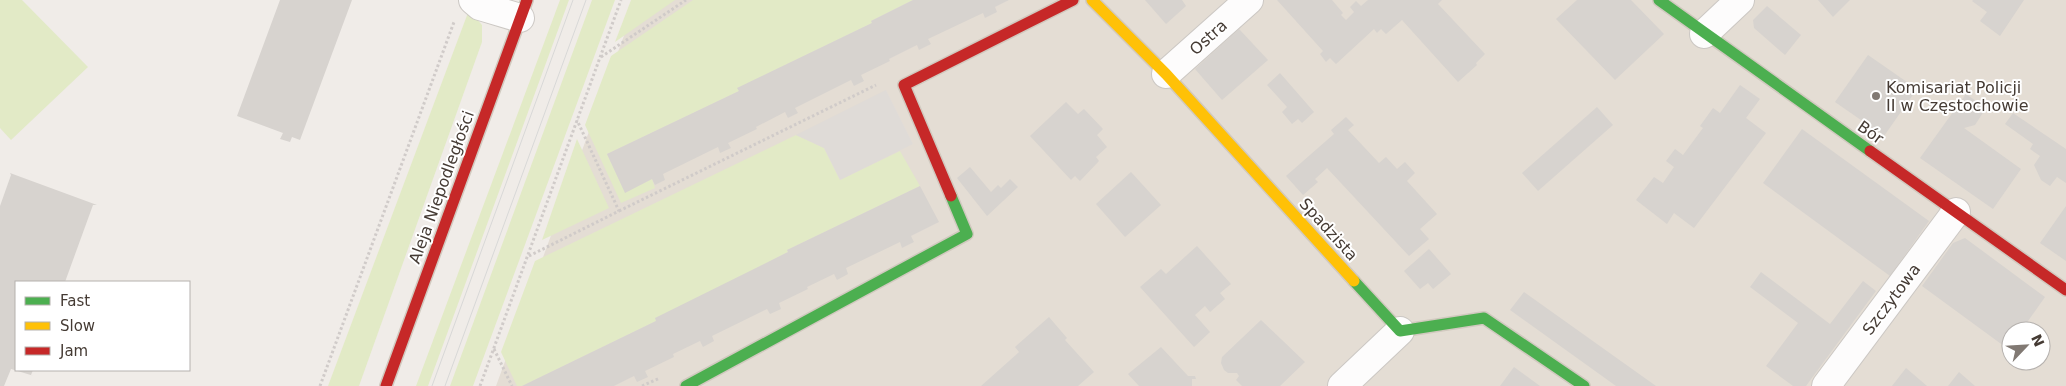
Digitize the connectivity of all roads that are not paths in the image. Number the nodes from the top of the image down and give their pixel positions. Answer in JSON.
{"nodes":[{"id":1,"x":473,"y":0,"type":"edge"},
{"id":2,"x":1073,"y":0,"type":"edge"},
{"id":3,"x":1092,"y":0,"type":"edge"},
{"id":4,"x":1249,"y":0,"type":"edge"},
{"id":5,"x":1659,"y":0,"type":"edge"},
{"id":6,"x":1740,"y":0,"type":"edge"},
{"id":7,"x":524,"y":9,"type":"edge"},
{"id":8,"x":1704,"y":34,"type":"junction"},
{"id":9,"x":1166,"y":74,"type":"junction"},
{"id":10,"x":1956,"y":212,"type":"junction"},
{"id":11,"x":2066,"y":290,"type":"edge"},
{"id":12,"x":1400,"y":331,"type":"junction"},
{"id":13,"x":386,"y":386,"type":"edge"},
{"id":14,"x":686,"y":386,"type":"edge"},
{"id":15,"x":1342,"y":386,"type":"edge"},
{"id":16,"x":1584,"y":386,"type":"edge"},
{"id":17,"x":1826,"y":386,"type":"edge"}],
"edges":[{"from":1,"to":7,"type":"street"},
{"from":2,"to":14,"type":"street"},
{"from":3,"to":9,"type":"street","name":"Spadzista"},
{"from":4,"to":9,"type":"street","name":"Ostra"},
{"from":5,"to":8,"type":"street","name":"Bór"},
{"from":6,"to":8,"type":"street"},
{"from":7,"to":13,"type":"street","name":"Aleja Niepodległości"},
{"from":8,"to":10,"type":"street","name":"Bór"},
{"from":9,"to":12,"type":"street","name":"Spadzista"},
{"from":10,"to":11,"type":"street","name":"Bór"},
{"from":10,"to":17,"type":"street","name":"Szczytowa"},
{"from":12,"to":15,"type":"street"},
{"from":12,"to":16,"type":"street"}]}
